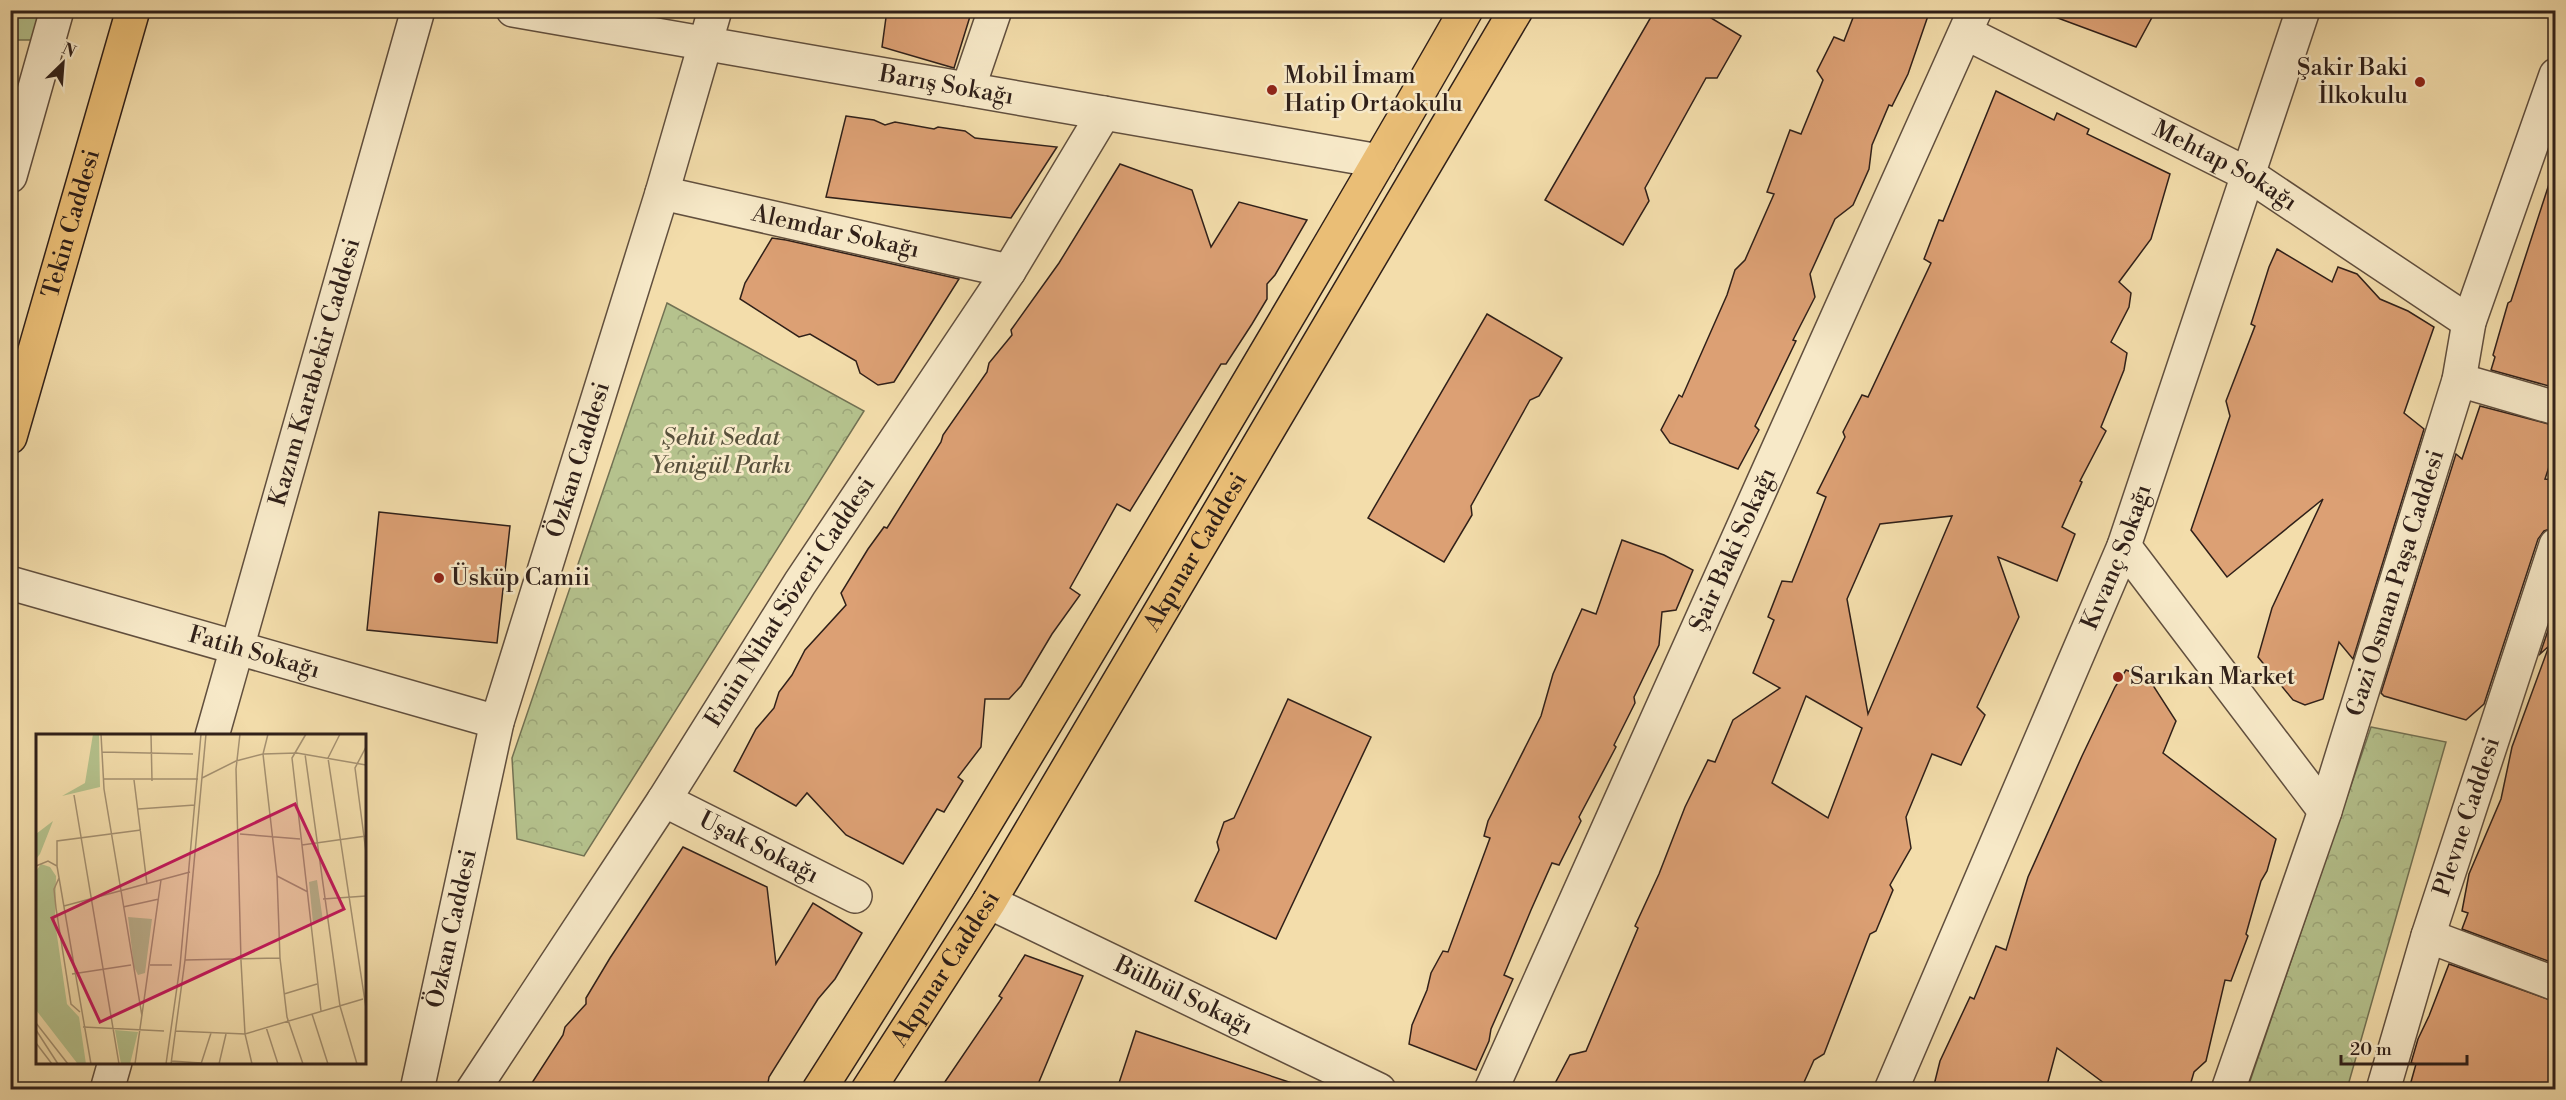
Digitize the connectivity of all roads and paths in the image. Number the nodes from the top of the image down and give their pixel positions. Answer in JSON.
{"nodes":[{"id":1,"x":57,"y":10,"type":"edge"},
{"id":2,"x":134,"y":10,"type":"edge"},
{"id":3,"x":418,"y":10,"type":"edge"},
{"id":4,"x":513,"y":10,"type":"edge"},
{"id":5,"x":715,"y":10,"type":"edge"},
{"id":6,"x":995,"y":10,"type":"edge"},
{"id":7,"x":1466,"y":10,"type":"edge"},
{"id":8,"x":1516,"y":10,"type":"edge"},
{"id":9,"x":2303,"y":10,"type":"edge"},
{"id":10,"x":1970,"y":22,"type":"edge"},
{"id":11,"x":706,"y":44,"type":"junction"},
{"id":12,"x":2556,"y":75,"type":"edge"},
{"id":13,"x":968,"y":89,"type":"junction"},
{"id":14,"x":1104,"y":113,"type":"junction"},
{"id":15,"x":1379,"y":161,"type":"junction"},
{"id":16,"x":1423,"y":166,"type":"junction"},
{"id":17,"x":2250,"y":175,"type":"junction"},
{"id":18,"x":10,"y":176,"type":"edge"},
{"id":19,"x":662,"y":193,"type":"junction"},
{"id":20,"x":1009,"y":271,"type":"junction"},
{"id":21,"x":2469,"y":322,"type":"junction"},
{"id":22,"x":2459,"y":380,"type":"junction"},
{"id":23,"x":2556,"y":408,"type":"edge"},
{"id":24,"x":10,"y":437,"type":"edge"},
{"id":25,"x":2556,"y":545,"type":"edge"},
{"id":26,"x":2124,"y":546,"type":"junction"},
{"id":27,"x":10,"y":583,"type":"edge"},
{"id":28,"x":238,"y":648,"type":"junction"},
{"id":29,"x":497,"y":722,"type":"junction"},
{"id":30,"x":212,"y":734,"type":"edge"},
{"id":31,"x":664,"y":800,"type":"junction"},
{"id":32,"x":2325,"y":811,"type":"junction"},
{"id":33,"x":855,"y":896,"type":"dead end"},
{"id":34,"x":989,"y":902,"type":"junction"},
{"id":35,"x":2428,"y":936,"type":"junction"},
{"id":36,"x":2556,"y":984,"type":"edge"},
{"id":37,"x":114,"y":1064,"type":"edge"},
{"id":38,"x":107,"y":1089,"type":"edge"},
{"id":39,"x":417,"y":1089,"type":"edge"},
{"id":40,"x":473,"y":1089,"type":"edge"},
{"id":41,"x":819,"y":1089,"type":"edge"},
{"id":42,"x":868,"y":1089,"type":"edge"},
{"id":43,"x":1379,"y":1089,"type":"edge"},
{"id":44,"x":1491,"y":1089,"type":"edge"},
{"id":45,"x":1892,"y":1089,"type":"edge"},
{"id":46,"x":2228,"y":1089,"type":"edge"},
{"id":47,"x":2383,"y":1089,"type":"edge"}],
"edges":[{"from":1,"to":18,"type":"street"},
{"from":2,"to":24,"type":"main road","name":"Tekin Caddesi"},
{"from":3,"to":28,"type":"street","name":"Kazım Karabekir Caddesi"},
{"from":4,"to":11,"type":"street","name":"Barış Sokağı"},
{"from":5,"to":11,"type":"street","name":"Özkan Caddesi"},
{"from":6,"to":13,"type":"street"},
{"from":7,"to":15,"type":"main road","name":"Akpınar Caddesi"},
{"from":8,"to":16,"type":"main road","name":"Akpınar Caddesi"},
{"from":9,"to":17,"type":"street","name":"Kıvanç Sokağı"},
{"from":10,"to":17,"type":"street","name":"Mehtap Sokağı"},
{"from":10,"to":44,"type":"street","name":"Şair Baki Sokağı"},
{"from":11,"to":13,"type":"street","name":"Barış Sokağı"},
{"from":11,"to":19,"type":"street","name":"Özkan Caddesi"},
{"from":12,"to":21,"type":"street","name":"Gazi Osman Paşa Caddesi"},
{"from":13,"to":14,"type":"street","name":"Barış Sokağı"},
{"from":14,"to":15,"type":"street","name":"Barış Sokağı"},
{"from":14,"to":20,"type":"street","name":"Emin Nihat Sözeri Caddesi"},
{"from":15,"to":16,"type":"main road"},
{"from":15,"to":41,"type":"main road","name":"Akpınar Caddesi"},
{"from":16,"to":34,"type":"main road","name":"Akpınar Caddesi"},
{"from":17,"to":21,"type":"street","name":"Mehtap Sokağı"},
{"from":17,"to":26,"type":"street","name":"Kıvanç Sokağı"},
{"from":19,"to":20,"type":"street","name":"Alemdar Sokağı"},
{"from":19,"to":29,"type":"street","name":"Özkan Caddesi"},
{"from":20,"to":31,"type":"street","name":"Emin Nihat Sözeri Caddesi"},
{"from":21,"to":22,"type":"street","name":"Gazi Osman Paşa Caddesi"},
{"from":22,"to":23,"type":"street"},
{"from":22,"to":32,"type":"street","name":"Gazi Osman Paşa Caddesi"},
{"from":25,"to":35,"type":"street","name":"Plevne Caddesi"},
{"from":26,"to":32,"type":"street"},
{"from":26,"to":45,"type":"street","name":"Kıvanç Sokağı"},
{"from":27,"to":28,"type":"street","name":"Fatih Sokağı"},
{"from":28,"to":29,"type":"street","name":"Fatih Sokağı"},
{"from":28,"to":30,"type":"street","name":"Kazım Karabekir Caddesi"},
{"from":29,"to":39,"type":"street","name":"Özkan Caddesi"},
{"from":31,"to":33,"type":"street","name":"Uşak Sokağı"},
{"from":31,"to":40,"type":"street","name":"Emin Nihat Sözeri Caddesi"},
{"from":32,"to":46,"type":"street","name":"Gazi Osman Paşa Caddesi"},
{"from":34,"to":42,"type":"main road","name":"Akpınar Caddesi"},
{"from":34,"to":43,"type":"street","name":"Bülbül Sokağı"},
{"from":35,"to":36,"type":"street"},
{"from":35,"to":47,"type":"street","name":"Plevne Caddesi"},
{"from":37,"to":38,"type":"street"}]}
